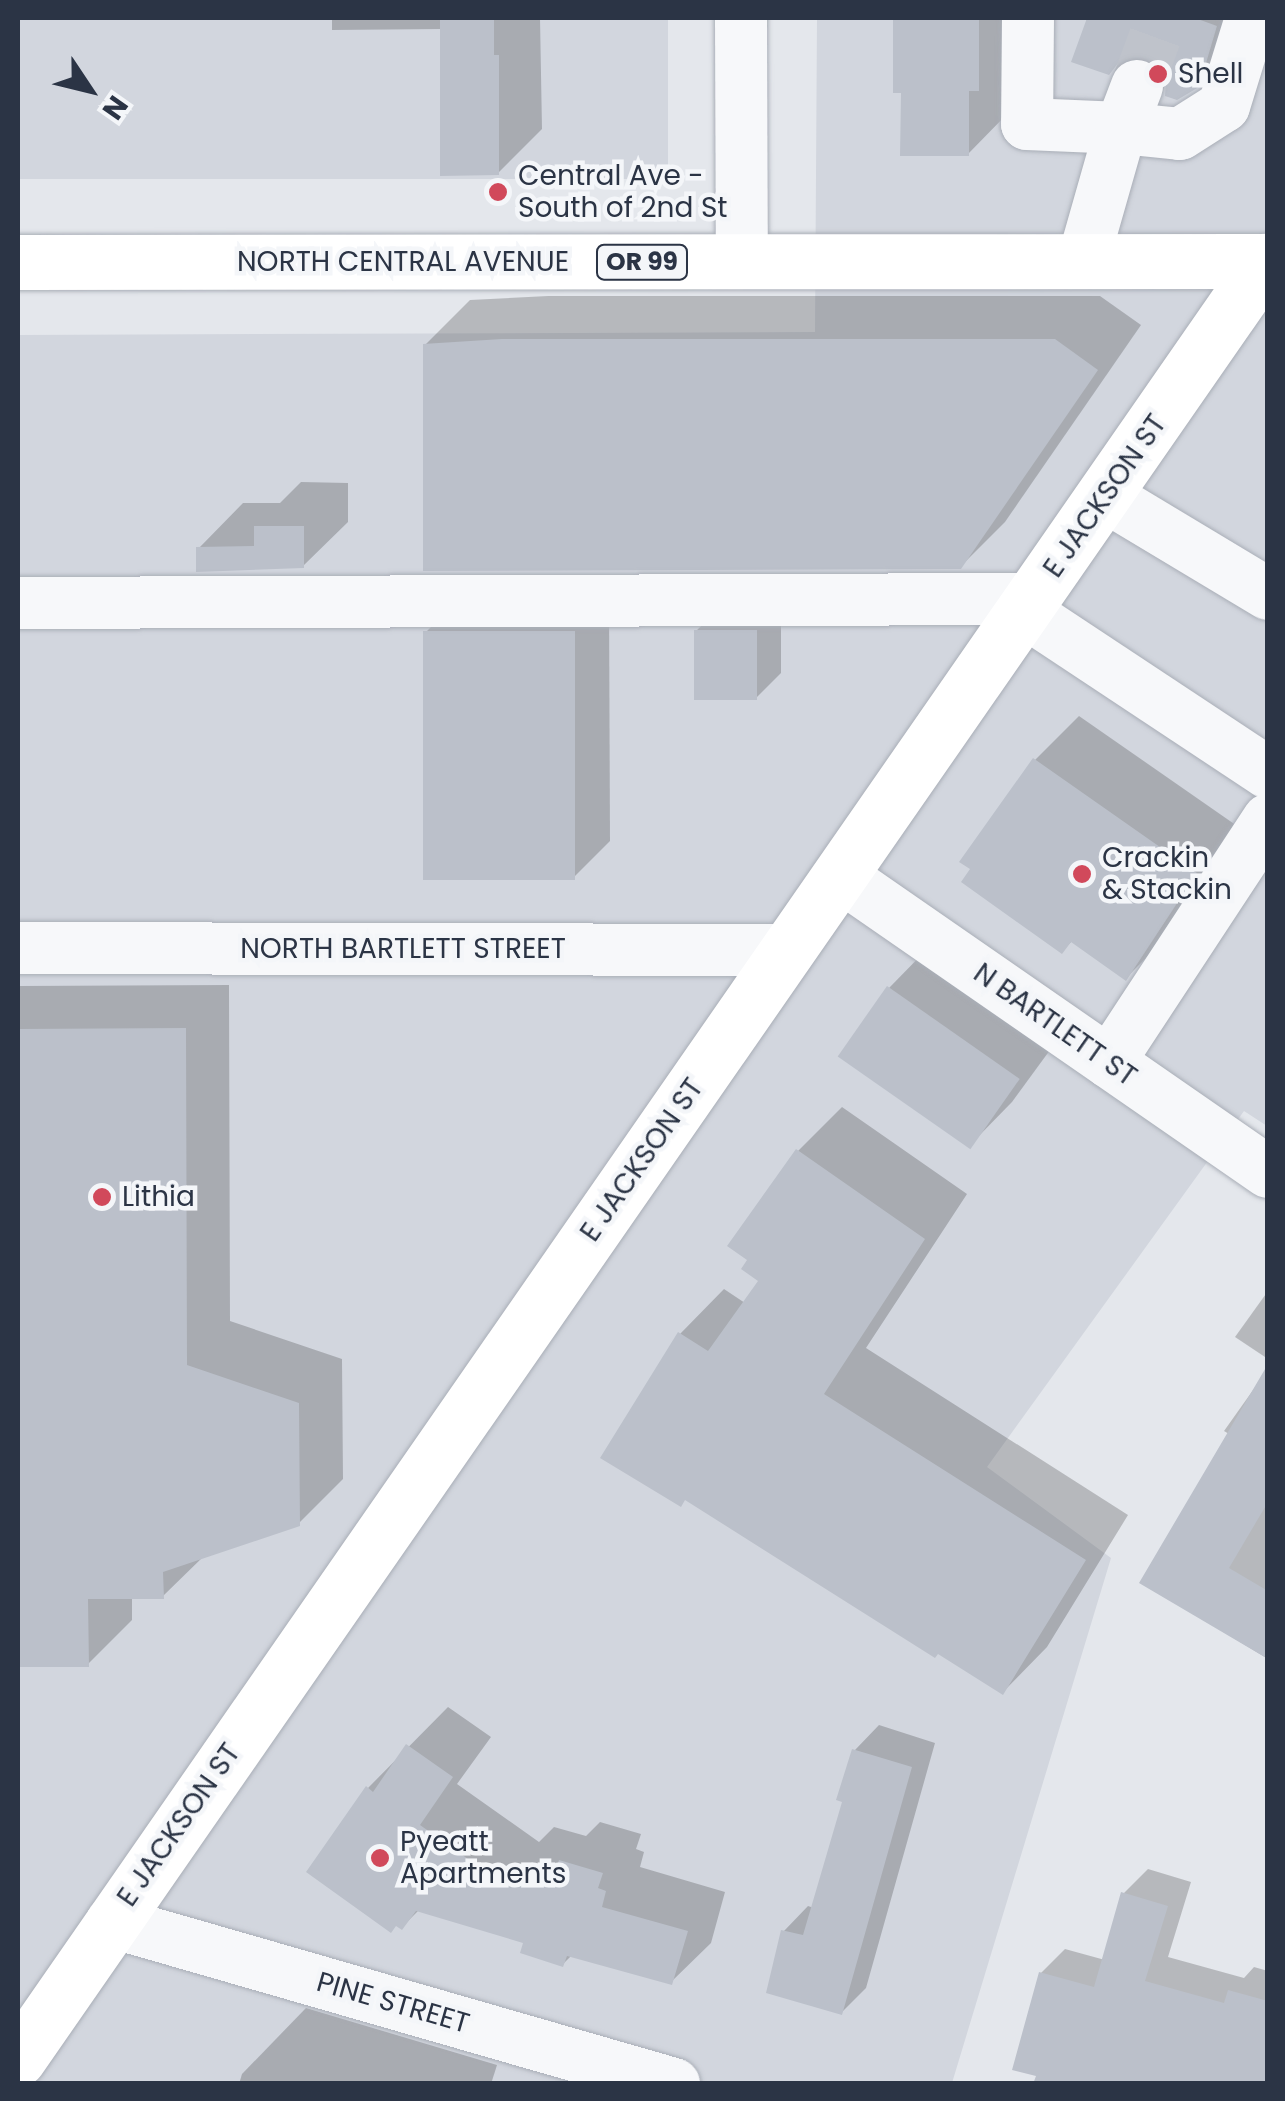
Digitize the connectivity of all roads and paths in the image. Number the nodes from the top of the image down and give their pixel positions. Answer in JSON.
{"nodes":[{"id":1,"x":741,"y":18,"type":"edge"},
{"id":2,"x":1028,"y":18,"type":"edge"},
{"id":3,"x":1251,"y":18,"type":"edge"},
{"id":4,"x":1129,"y":107,"type":"junction"},
{"id":5,"x":1267,"y":260,"type":"edge"},
{"id":6,"x":1083,"y":261,"type":"junction"},
{"id":7,"x":18,"y":262,"type":"edge"},
{"id":8,"x":742,"y":262,"type":"junction"},
{"id":9,"x":1105,"y":496,"type":"junction"},
{"id":10,"x":1268,"y":594,"type":"edge"},
{"id":11,"x":18,"y":603,"type":"edge"},
{"id":12,"x":1030,"y":605,"type":"junction"},
{"id":13,"x":1268,"y":773,"type":"edge"},
{"id":14,"x":1268,"y":820,"type":"edge"},
{"id":15,"x":842,"y":877,"type":"junction"},
{"id":16,"x":18,"y":948,"type":"edge"},
{"id":17,"x":788,"y":950,"type":"junction"},
{"id":18,"x":1108,"y":1062,"type":"junction"},
{"id":19,"x":1268,"y":1172,"type":"edge"},
{"id":20,"x":112,"y":1922,"type":"junction"},
{"id":21,"x":18,"y":2060,"type":"edge"},
{"id":22,"x":674,"y":2084,"type":"edge"}],
"edges":[{"from":1,"to":8,"type":"street"},
{"from":2,"to":4,"type":"street"},
{"from":3,"to":4,"type":"street"},
{"from":4,"to":6,"type":"street"},
{"from":5,"to":6,"type":"main road","name":"NORTH CENTRAL AVENUE","number":"OR 99"},
{"from":5,"to":9,"type":"main road","name":"E JACKSON ST"},
{"from":6,"to":8,"type":"main road","name":"NORTH CENTRAL AVENUE","number":"OR 99"},
{"from":7,"to":8,"type":"main road","name":"NORTH CENTRAL AVENUE","number":"OR 99"},
{"from":9,"to":10,"type":"street"},
{"from":9,"to":12,"type":"main road","name":"E JACKSON ST"},
{"from":11,"to":12,"type":"street"},
{"from":12,"to":13,"type":"street"},
{"from":12,"to":15,"type":"main road","name":"E JACKSON ST"},
{"from":14,"to":18,"type":"street"},
{"from":15,"to":17,"type":"main road","name":"E JACKSON ST"},
{"from":15,"to":18,"type":"street","name":"N BARTLETT ST"},
{"from":16,"to":17,"type":"street","name":"NORTH BARTLETT STREET"},
{"from":17,"to":20,"type":"main road","name":"E JACKSON ST"},
{"from":18,"to":19,"type":"street","name":"N BARTLETT ST"},
{"from":20,"to":21,"type":"main road","name":"E JACKSON ST"},
{"from":20,"to":22,"type":"street","name":"PINE STREET"}]}
